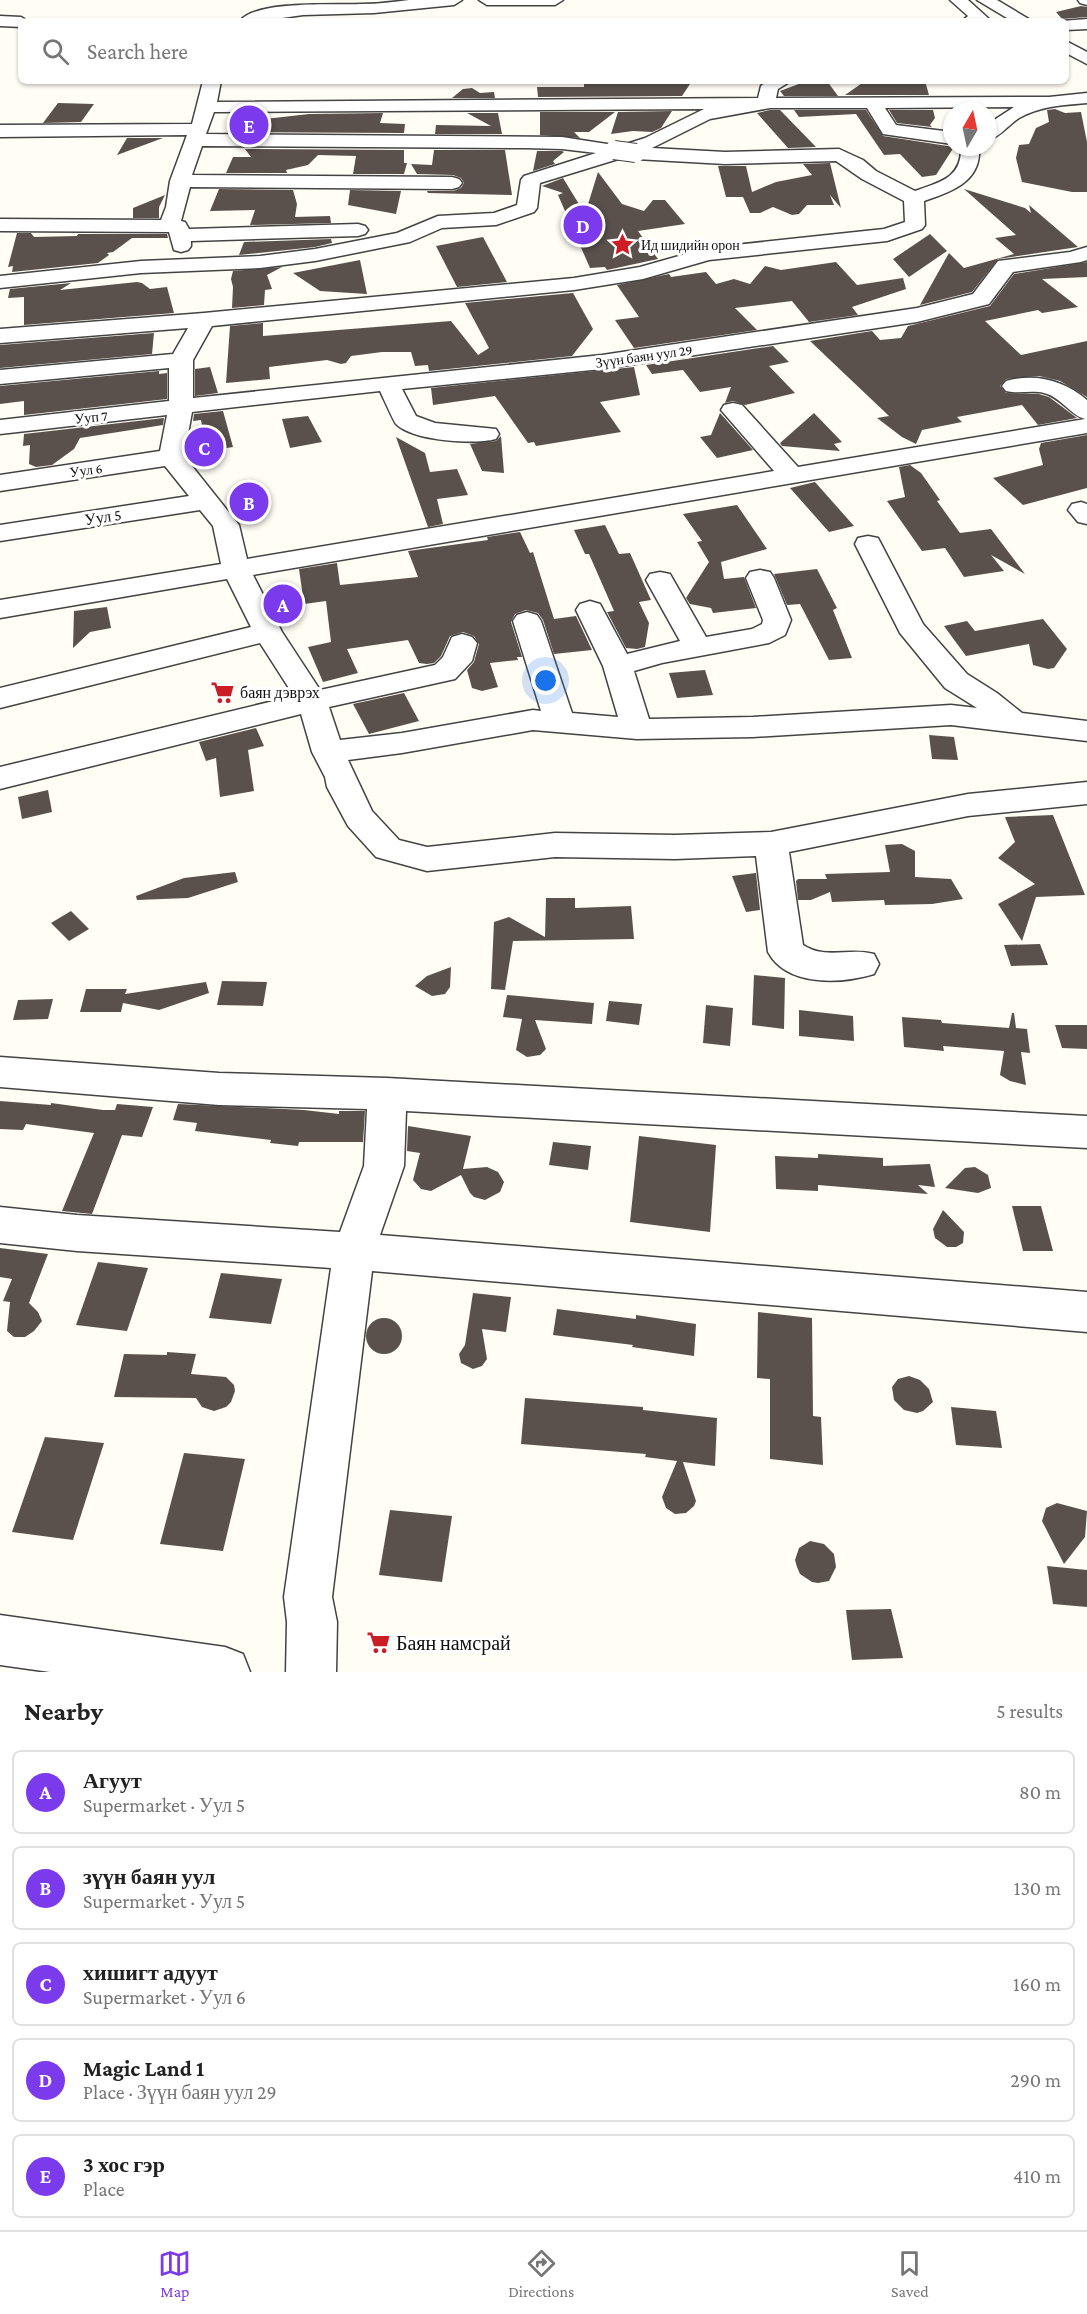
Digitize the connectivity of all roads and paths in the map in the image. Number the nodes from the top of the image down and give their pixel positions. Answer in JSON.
{"nodes":[{"id":1,"x":454,"y":0,"type":"edge"},
{"id":2,"x":488,"y":0,"type":"edge"},
{"id":3,"x":555,"y":0,"type":"edge"},
{"id":4,"x":958,"y":0,"type":"edge"},
{"id":5,"x":985,"y":0,"type":"edge"},
{"id":6,"x":254,"y":18,"type":"edge"},
{"id":7,"x":980,"y":18,"type":"edge"},
{"id":8,"x":1018,"y":18,"type":"edge"},
{"id":9,"x":0,"y":21,"type":"edge"},
{"id":10,"x":18,"y":22,"type":"edge"},
{"id":11,"x":1087,"y":24,"type":"edge"},
{"id":12,"x":1069,"y":26,"type":"edge"},
{"id":13,"x":1069,"y":48,"type":"edge"},
{"id":14,"x":1087,"y":59,"type":"edge"},
{"id":15,"x":211,"y":84,"type":"edge"},
{"id":16,"x":775,"y":84,"type":"edge"},
{"id":17,"x":1087,"y":98,"type":"edge"},
{"id":18,"x":1045,"y":101,"type":"junction"},
{"id":19,"x":872,"y":102,"type":"junction"},
{"id":20,"x":766,"y":104,"type":"junction"},
{"id":21,"x":207,"y":107,"type":"junction"},
{"id":22,"x":997,"y":126,"type":"edge"},
{"id":23,"x":0,"y":131,"type":"edge"},
{"id":24,"x":197,"y":134,"type":"junction"},
{"id":25,"x":943,"y":137,"type":"edge"},
{"id":26,"x":972,"y":156,"type":"edge"},
{"id":27,"x":180,"y":181,"type":"junction"},
{"id":28,"x":452,"y":183,"type":"dead end"},
{"id":29,"x":914,"y":198,"type":"junction"},
{"id":30,"x":520,"y":211,"type":"junction"},
{"id":31,"x":0,"y":225,"type":"edge"},
{"id":32,"x":174,"y":230,"type":"junction"},
{"id":33,"x":1087,"y":253,"type":"edge"},
{"id":34,"x":193,"y":266,"type":"junction"},
{"id":35,"x":0,"y":282,"type":"edge"},
{"id":36,"x":204,"y":320,"type":"junction"},
{"id":37,"x":0,"y":336,"type":"edge"},
{"id":38,"x":181,"y":360,"type":"junction"},
{"id":39,"x":0,"y":377,"type":"edge"},
{"id":40,"x":387,"y":383,"type":"junction"},
{"id":41,"x":1014,"y":386,"type":"dead end"},
{"id":42,"x":181,"y":407,"type":"junction"},
{"id":43,"x":733,"y":410,"type":"dead end"},
{"id":44,"x":1087,"y":412,"type":"edge"},
{"id":45,"x":1087,"y":426,"type":"edge"},
{"id":46,"x":0,"y":427,"type":"edge"},
{"id":47,"x":487,"y":434,"type":"dead end"},
{"id":48,"x":171,"y":457,"type":"junction"},
{"id":49,"x":791,"y":475,"type":"junction"},
{"id":50,"x":0,"y":483,"type":"edge"},
{"id":51,"x":206,"y":501,"type":"junction"},
{"id":52,"x":0,"y":533,"type":"edge"},
{"id":53,"x":868,"y":544,"type":"dead end"},
{"id":54,"x":235,"y":567,"type":"junction"},
{"id":55,"x":760,"y":578,"type":"dead end"},
{"id":56,"x":660,"y":580,"type":"dead end"},
{"id":57,"x":0,"y":609,"type":"edge"},
{"id":58,"x":590,"y":610,"type":"dead end"},
{"id":59,"x":527,"y":621,"type":"dead end"},
{"id":60,"x":268,"y":632,"type":"junction"},
{"id":61,"x":462,"y":644,"type":"dead end"},
{"id":62,"x":698,"y":648,"type":"junction"},
{"id":63,"x":618,"y":666,"type":"junction"},
{"id":64,"x":0,"y":698,"type":"edge"},
{"id":65,"x":312,"y":701,"type":"junction"},
{"id":66,"x":560,"y":722,"type":"junction"},
{"id":67,"x":1026,"y":724,"type":"junction"},
{"id":68,"x":637,"y":729,"type":"junction"},
{"id":69,"x":1087,"y":731,"type":"edge"},
{"id":70,"x":1087,"y":742,"type":"edge"},
{"id":71,"x":328,"y":752,"type":"junction"},
{"id":72,"x":0,"y":778,"type":"edge"},
{"id":73,"x":1087,"y":793,"type":"edge"},
{"id":74,"x":771,"y":844,"type":"junction"},
{"id":75,"x":861,"y":964,"type":"dead end"},
{"id":76,"x":0,"y":1072,"type":"edge"},
{"id":77,"x":387,"y":1094,"type":"junction"},
{"id":78,"x":1087,"y":1132,"type":"edge"},
{"id":79,"x":0,"y":1225,"type":"edge"},
{"id":80,"x":354,"y":1251,"type":"junction"},
{"id":81,"x":1087,"y":1312,"type":"edge"},
{"id":82,"x":0,"y":1640,"type":"edge"},
{"id":83,"x":225,"y":1672,"type":"edge"},
{"id":84,"x":311,"y":1672,"type":"edge"}],
"edges":[{"from":1,"to":6,"type":"street"},
{"from":2,"to":3,"type":"street"},
{"from":4,"to":7,"type":"street"},
{"from":5,"to":8,"type":"street"},
{"from":9,"to":10,"type":"street"},
{"from":11,"to":12,"type":"street"},
{"from":13,"to":14,"type":"street"},
{"from":15,"to":21,"type":"street"},
{"from":16,"to":20,"type":"street"},
{"from":17,"to":18,"type":"street"},
{"from":18,"to":19,"type":"street"},
{"from":18,"to":22,"type":"street"},
{"from":19,"to":20,"type":"street"},
{"from":19,"to":25,"type":"street"},
{"from":20,"to":21,"type":"street"},
{"from":20,"to":30,"type":"street"},
{"from":21,"to":24,"type":"street"},
{"from":23,"to":24,"type":"street"},
{"from":24,"to":27,"type":"street"},
{"from":24,"to":29,"type":"street","bridge":true},
{"from":26,"to":29,"type":"street"},
{"from":27,"to":28,"type":"street"},
{"from":27,"to":32,"type":"street"},
{"from":29,"to":36,"type":"street"},
{"from":30,"to":32,"type":"street"},
{"from":30,"to":34,"type":"street"},
{"from":31,"to":32,"type":"street"},
{"from":32,"to":34,"type":"street"},
{"from":33,"to":40,"type":"street","name":"Зүүн баян уул 29"},
{"from":34,"to":35,"type":"street"},
{"from":36,"to":37,"type":"street"},
{"from":36,"to":38,"type":"street"},
{"from":38,"to":39,"type":"street"},
{"from":38,"to":42,"type":"street"},
{"from":40,"to":42,"type":"street","name":"Зүүн баян уул 29"},
{"from":40,"to":47,"type":"street"},
{"from":41,"to":44,"type":"street"},
{"from":42,"to":46,"type":"street","name":"Ууп 7"},
{"from":42,"to":48,"type":"street"},
{"from":43,"to":49,"type":"street"},
{"from":45,"to":49,"type":"street"},
{"from":48,"to":50,"type":"street","name":"Уул 6"},
{"from":48,"to":51,"type":"street"},
{"from":49,"to":54,"type":"street"},
{"from":51,"to":52,"type":"street","name":"Уул 5"},
{"from":51,"to":54,"type":"street"},
{"from":53,"to":67,"type":"street"},
{"from":54,"to":57,"type":"street"},
{"from":54,"to":60,"type":"street"},
{"from":55,"to":62,"type":"street"},
{"from":56,"to":62,"type":"street"},
{"from":58,"to":63,"type":"street"},
{"from":59,"to":66,"type":"street"},
{"from":60,"to":64,"type":"street"},
{"from":60,"to":65,"type":"street"},
{"from":61,"to":65,"type":"street"},
{"from":62,"to":63,"type":"street"},
{"from":63,"to":68,"type":"street"},
{"from":65,"to":71,"type":"street"},
{"from":65,"to":72,"type":"street"},
{"from":66,"to":68,"type":"street"},
{"from":66,"to":71,"type":"street"},
{"from":67,"to":68,"type":"street"},
{"from":67,"to":69,"type":"street"},
{"from":67,"to":70,"type":"street"},
{"from":71,"to":74,"type":"street"},
{"from":73,"to":74,"type":"street"},
{"from":74,"to":75,"type":"street"},
{"from":76,"to":77,"type":"street"},
{"from":77,"to":78,"type":"street"},
{"from":77,"to":80,"type":"street"},
{"from":79,"to":80,"type":"street"},
{"from":80,"to":81,"type":"street"},
{"from":80,"to":84,"type":"street"},
{"from":82,"to":83,"type":"street"}]}
